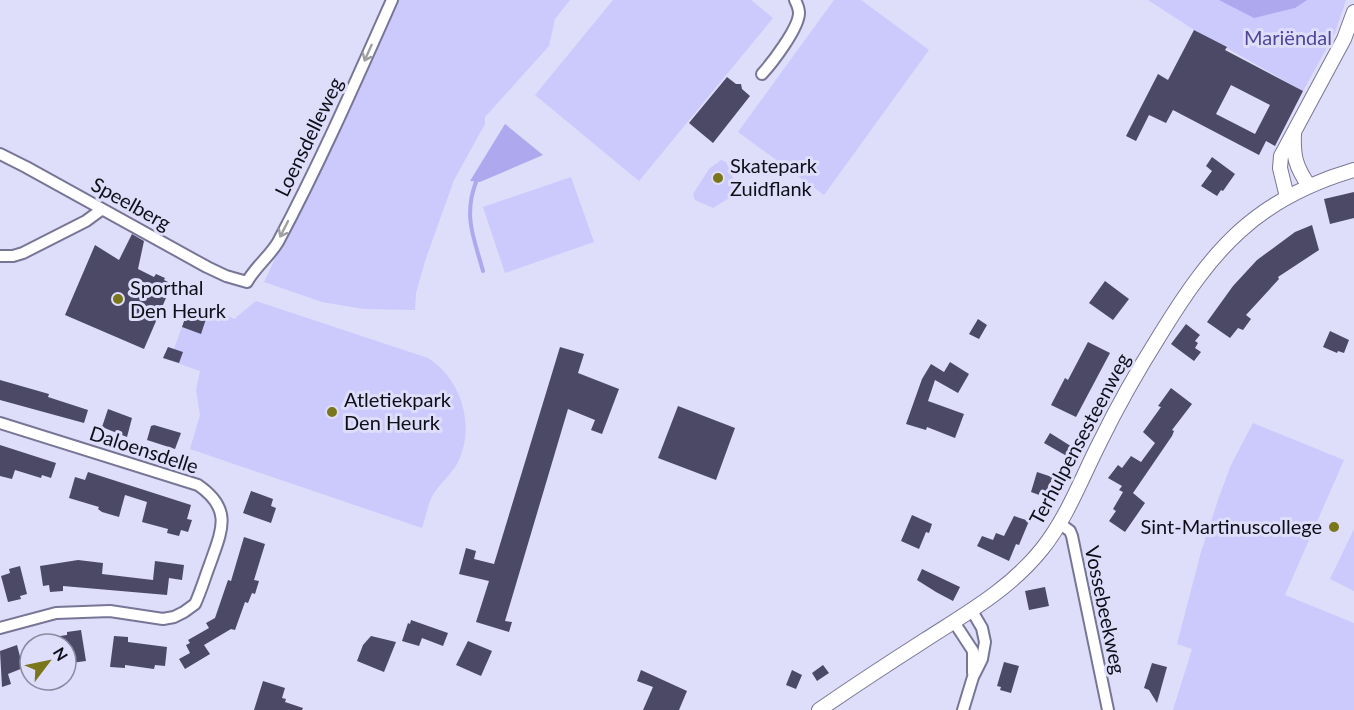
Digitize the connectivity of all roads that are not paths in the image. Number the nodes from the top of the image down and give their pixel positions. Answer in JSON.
{"nodes":[{"id":1,"x":392,"y":0,"type":"edge"},
{"id":2,"x":795,"y":0,"type":"edge"},
{"id":3,"x":1354,"y":12,"type":"edge"},
{"id":4,"x":1349,"y":42,"type":"edge"},
{"id":5,"x":762,"y":74,"type":"dead end"},
{"id":6,"x":1294,"y":134,"type":"junction"},
{"id":7,"x":0,"y":154,"type":"edge"},
{"id":8,"x":1354,"y":170,"type":"edge"},
{"id":9,"x":1309,"y":186,"type":"junction"},
{"id":10,"x":1287,"y":197,"type":"junction"},
{"id":11,"x":101,"y":210,"type":"junction"},
{"id":12,"x":0,"y":256,"type":"edge"},
{"id":13,"x":247,"y":282,"type":"joint"},
{"id":14,"x":0,"y":423,"type":"edge"},
{"id":15,"x":1059,"y":523,"type":"junction"},
{"id":16,"x":972,"y":611,"type":"junction"},
{"id":17,"x":954,"y":622,"type":"junction"},
{"id":18,"x":0,"y":628,"type":"edge"},
{"id":19,"x":973,"y":677,"type":"junction"},
{"id":20,"x":819,"y":710,"type":"edge"},
{"id":21,"x":963,"y":710,"type":"edge"},
{"id":22,"x":1108,"y":710,"type":"edge"}],
"edges":[{"from":1,"to":13,"type":"street","name":"Loensdelleweg","one_way":true},
{"from":2,"to":5,"type":"street"},
{"from":3,"to":4,"type":"main road"},
{"from":4,"to":6,"type":"main road"},
{"from":6,"to":9,"type":"main road"},
{"from":6,"to":10,"type":"main road"},
{"from":7,"to":11,"type":"street","name":"Speelberg"},
{"from":8,"to":9,"type":"main road","name":"Terhulpensesteenweg"},
{"from":9,"to":10,"type":"main road","name":"Terhulpensesteenweg"},
{"from":10,"to":15,"type":"main road","name":"Terhulpensesteenweg"},
{"from":11,"to":12,"type":"street"},
{"from":11,"to":13,"type":"street","name":"Speelberg"},
{"from":14,"to":18,"type":"street","name":"Daloensdelle"},
{"from":15,"to":16,"type":"main road","name":"Terhulpensesteenweg"},
{"from":15,"to":22,"type":"street","name":"Vossebeekweg"},
{"from":16,"to":17,"type":"main road","name":"Terhulpensesteenweg"},
{"from":16,"to":19,"type":"street"},
{"from":17,"to":19,"type":"street"},
{"from":17,"to":20,"type":"main road","name":"Terhulpensesteenweg"},
{"from":19,"to":21,"type":"street"}]}
